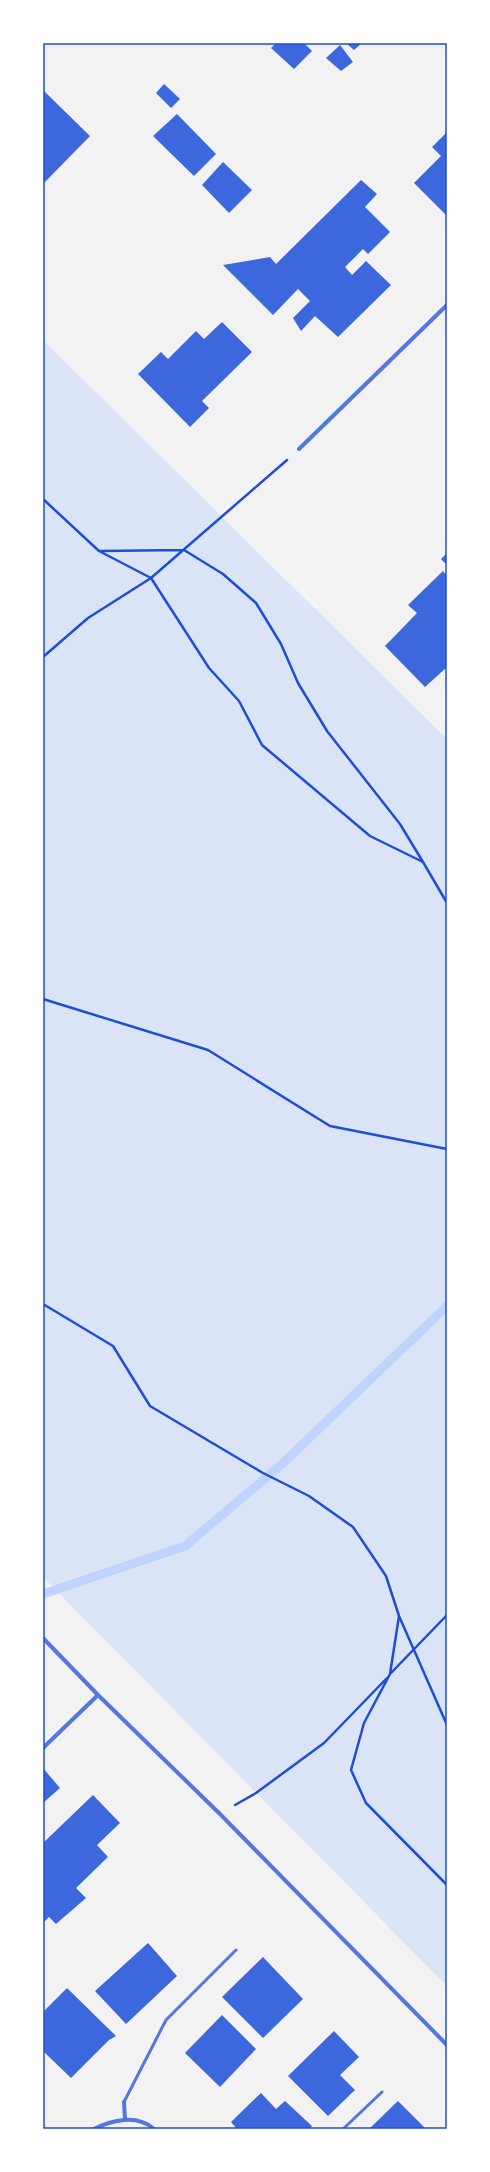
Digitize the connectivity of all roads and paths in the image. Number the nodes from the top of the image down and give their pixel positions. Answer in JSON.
{"nodes":[{"id":1,"x":447,"y":305,"type":"edge"},
{"id":2,"x":299,"y":449,"type":"joint"},
{"id":3,"x":43,"y":499,"type":"edge"},
{"id":4,"x":184,"y":550,"type":"junction"},
{"id":5,"x":99,"y":551,"type":"junction"},
{"id":6,"x":151,"y":578,"type":"junction"},
{"id":7,"x":43,"y":657,"type":"edge"},
{"id":8,"x":423,"y":862,"type":"junction"},
{"id":9,"x":447,"y":903,"type":"edge"},
{"id":10,"x":43,"y":999,"type":"edge"},
{"id":11,"x":447,"y":1149,"type":"edge"},
{"id":12,"x":43,"y":1304,"type":"edge"},
{"id":13,"x":447,"y":1615,"type":"edge"},
{"id":14,"x":399,"y":1616,"type":"junction"},
{"id":15,"x":43,"y":1638,"type":"edge"},
{"id":16,"x":415,"y":1649,"type":"junction"},
{"id":17,"x":390,"y":1674,"type":"junction"},
{"id":18,"x":98,"y":1695,"type":"junction"},
{"id":19,"x":447,"y":1724,"type":"edge"},
{"id":20,"x":43,"y":1748,"type":"edge"},
{"id":21,"x":220,"y":1814,"type":"junction"},
{"id":22,"x":447,"y":1885,"type":"edge"},
{"id":23,"x":236,"y":1950,"type":"dead end"},
{"id":24,"x":447,"y":2046,"type":"edge"},
{"id":25,"x":382,"y":2092,"type":"dead end"},
{"id":26,"x":124,"y":2102,"type":"joint"},
{"id":27,"x":125,"y":2120,"type":"junction"},
{"id":28,"x":94,"y":2129,"type":"edge"},
{"id":29,"x":154,"y":2129,"type":"edge"},
{"id":30,"x":343,"y":2129,"type":"edge"}],
"edges":[{"from":1,"to":2,"type":"street"},
{"from":2,"to":4,"type":"path"},
{"from":3,"to":5,"type":"path"},
{"from":4,"to":5,"type":"path"},
{"from":4,"to":6,"type":"path"},
{"from":4,"to":8,"type":"path"},
{"from":5,"to":6,"type":"path"},
{"from":6,"to":7,"type":"path"},
{"from":6,"to":8,"type":"path"},
{"from":8,"to":9,"type":"path"},
{"from":10,"to":11,"type":"path"},
{"from":12,"to":14,"type":"path"},
{"from":13,"to":16,"type":"path"},
{"from":14,"to":16,"type":"path"},
{"from":14,"to":17,"type":"path"},
{"from":15,"to":18,"type":"street"},
{"from":16,"to":17,"type":"path"},
{"from":16,"to":19,"type":"path"},
{"from":17,"to":21,"type":"path"},
{"from":17,"to":22,"type":"path"},
{"from":18,"to":20,"type":"street"},
{"from":18,"to":21,"type":"street"},
{"from":21,"to":24,"type":"street"},
{"from":23,"to":26,"type":"lane"},
{"from":25,"to":30,"type":"lane"},
{"from":26,"to":27,"type":"street"},
{"from":27,"to":28,"type":"street"},
{"from":27,"to":29,"type":"street"}]}
